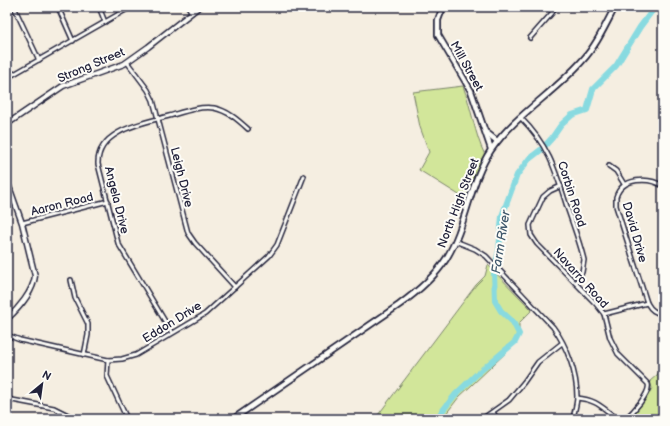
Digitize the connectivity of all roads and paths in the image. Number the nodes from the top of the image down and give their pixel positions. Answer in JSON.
{"nodes":[{"id":1,"x":10,"y":7,"type":"edge"},
{"id":2,"x":14,"y":7,"type":"edge"},
{"id":3,"x":58,"y":7,"type":"edge"},
{"id":4,"x":99,"y":7,"type":"edge"},
{"id":5,"x":131,"y":7,"type":"edge"},
{"id":6,"x":189,"y":7,"type":"edge"},
{"id":7,"x":199,"y":7,"type":"edge"},
{"id":8,"x":443,"y":7,"type":"edge"},
{"id":9,"x":555,"y":7,"type":"edge"},
{"id":10,"x":614,"y":7,"type":"edge"},
{"id":11,"x":7,"y":9,"type":"edge"},
{"id":12,"x":192,"y":12,"type":"junction"},
{"id":13,"x":105,"y":22,"type":"junction"},
{"id":14,"x":530,"y":38,"type":"dead end"},
{"id":15,"x":73,"y":41,"type":"junction"},
{"id":16,"x":39,"y":60,"type":"junction"},
{"id":17,"x":127,"y":62,"type":"junction"},
{"id":18,"x":7,"y":78,"type":"edge"},
{"id":19,"x":521,"y":118,"type":"junction"},
{"id":20,"x":158,"y":119,"type":"junction"},
{"id":21,"x":7,"y":124,"type":"edge"},
{"id":22,"x":248,"y":129,"type":"dead end"},
{"id":23,"x":487,"y":133,"type":"junction"},
{"id":24,"x":498,"y":141,"type":"junction"},
{"id":25,"x":491,"y":149,"type":"junction"},
{"id":26,"x":608,"y":166,"type":"dead end"},
{"id":27,"x":304,"y":176,"type":"dead end"},
{"id":28,"x":7,"y":180,"type":"edge"},
{"id":29,"x":624,"y":184,"type":"junction"},
{"id":30,"x":561,"y":186,"type":"junction"},
{"id":31,"x":663,"y":186,"type":"edge"},
{"id":32,"x":108,"y":201,"type":"junction"},
{"id":33,"x":22,"y":223,"type":"junction"},
{"id":34,"x":455,"y":241,"type":"junction"},
{"id":35,"x":71,"y":280,"type":"dead end"},
{"id":36,"x":576,"y":283,"type":"junction"},
{"id":37,"x":235,"y":287,"type":"junction"},
{"id":38,"x":647,"y":303,"type":"junction"},
{"id":39,"x":604,"y":314,"type":"junction"},
{"id":40,"x":663,"y":314,"type":"edge"},
{"id":41,"x":7,"y":319,"type":"edge"},
{"id":42,"x":172,"y":333,"type":"junction"},
{"id":43,"x":7,"y":335,"type":"edge"},
{"id":44,"x":562,"y":343,"type":"junction"},
{"id":45,"x":84,"y":354,"type":"junction"},
{"id":46,"x":108,"y":360,"type":"junction"},
{"id":47,"x":577,"y":398,"type":"junction"},
{"id":48,"x":7,"y":399,"type":"edge"},
{"id":49,"x":493,"y":412,"type":"junction"},
{"id":50,"x":68,"y":415,"type":"dead end"},
{"id":51,"x":127,"y":419,"type":"edge"},
{"id":52,"x":233,"y":419,"type":"edge"},
{"id":53,"x":482,"y":419,"type":"edge"},
{"id":54,"x":497,"y":419,"type":"edge"},
{"id":55,"x":573,"y":419,"type":"edge"},
{"id":56,"x":618,"y":419,"type":"edge"},
{"id":57,"x":625,"y":419,"type":"edge"}],
"edges":[{"from":1,"to":11,"type":"street"},
{"from":2,"to":16,"type":"street"},
{"from":3,"to":15,"type":"street"},
{"from":4,"to":13,"type":"street"},
{"from":5,"to":13,"type":"street"},
{"from":6,"to":12,"type":"street"},
{"from":7,"to":12,"type":"street","name":"Strong Street"},
{"from":8,"to":23,"type":"main road","name":"Mill Street"},
{"from":9,"to":14,"type":"street"},
{"from":10,"to":19,"type":"main road","name":"North High Street"},
{"from":12,"to":17,"type":"street","name":"Strong Street"},
{"from":13,"to":15,"type":"street"},
{"from":15,"to":16,"type":"street"},
{"from":16,"to":18,"type":"street"},
{"from":17,"to":20,"type":"street","name":"Leigh Drive"},
{"from":17,"to":21,"type":"street","name":"Strong Street"},
{"from":19,"to":24,"type":"main road","name":"North High Street"},
{"from":19,"to":30,"type":"street","name":"Corbin Road"},
{"from":20,"to":22,"type":"street","name":"Angela Drive"},
{"from":20,"to":32,"type":"street","name":"Angela Drive"},
{"from":20,"to":37,"type":"street","name":"Leigh Drive"},
{"from":23,"to":24,"type":"main road"},
{"from":23,"to":25,"type":"main road","name":"Mill Street"},
{"from":24,"to":25,"type":"main road","name":"North High Street"},
{"from":25,"to":34,"type":"main road","name":"North High Street"},
{"from":26,"to":29,"type":"street"},
{"from":27,"to":37,"type":"street","name":"Eddon Drive"},
{"from":28,"to":33,"type":"street"},
{"from":29,"to":31,"type":"street","name":"David Drive"},
{"from":29,"to":38,"type":"street","name":"David Drive"},
{"from":30,"to":36,"type":"street","name":"Corbin Road"},
{"from":30,"to":36,"type":"street","name":"Navarro Road"},
{"from":32,"to":33,"type":"street","name":"Aaron Road"},
{"from":32,"to":42,"type":"street","name":"Angela Drive"},
{"from":33,"to":41,"type":"street"},
{"from":34,"to":44,"type":"street"},
{"from":34,"to":52,"type":"main road","name":"North High Street"},
{"from":35,"to":45,"type":"street"},
{"from":36,"to":39,"type":"street","name":"Navarro Road"},
{"from":37,"to":42,"type":"street","name":"Eddon Drive"},
{"from":38,"to":39,"type":"street"},
{"from":38,"to":40,"type":"street"},
{"from":39,"to":57,"type":"street","name":"Navarro Road"},
{"from":42,"to":46,"type":"street","name":"Eddon Drive"},
{"from":43,"to":45,"type":"street","name":"Eddon Drive"},
{"from":44,"to":47,"type":"street"},
{"from":44,"to":49,"type":"street"},
{"from":45,"to":46,"type":"street","name":"Eddon Drive"},
{"from":46,"to":51,"type":"street"},
{"from":47,"to":55,"type":"street"},
{"from":47,"to":56,"type":"street"},
{"from":48,"to":50,"type":"street"},
{"from":49,"to":53,"type":"street"},
{"from":49,"to":54,"type":"street"}]}
